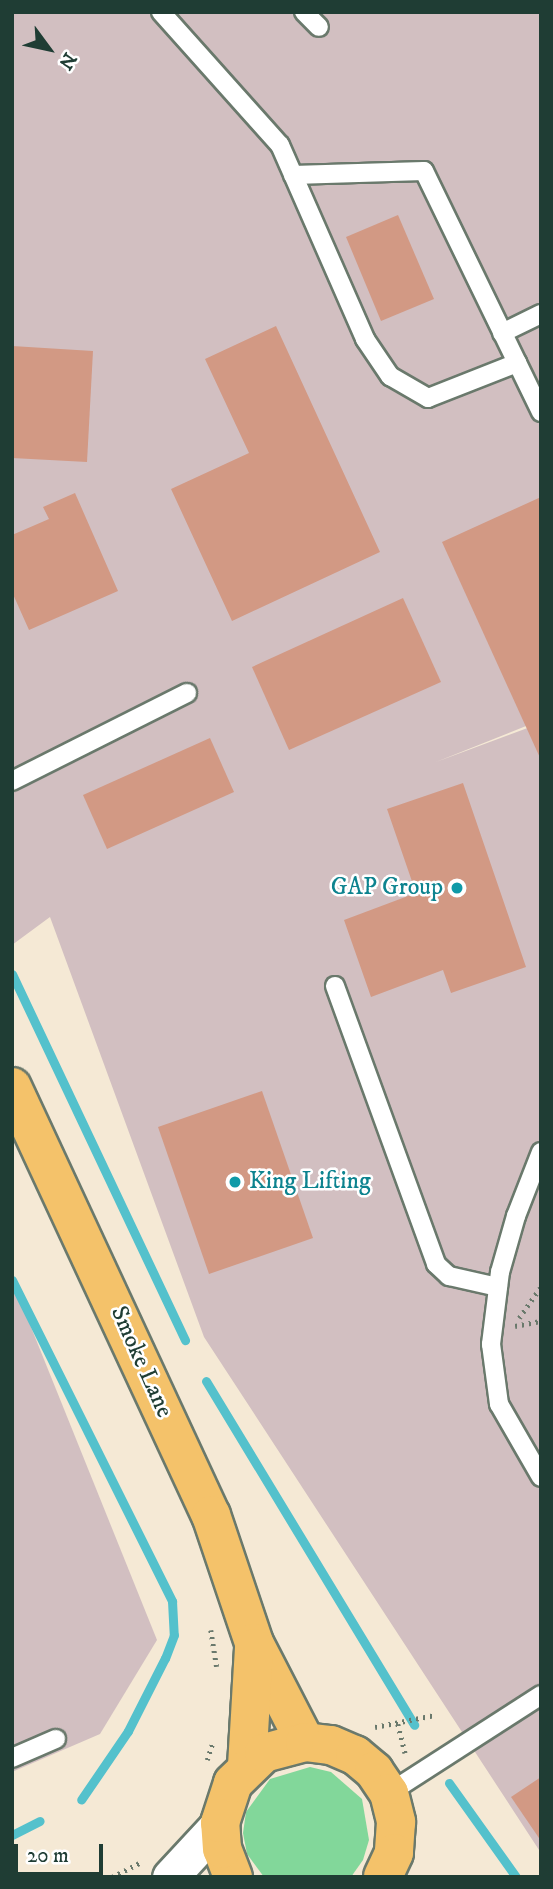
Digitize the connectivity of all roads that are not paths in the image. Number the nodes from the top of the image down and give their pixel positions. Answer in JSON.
{"nodes":[{"id":1,"x":161,"y":12,"type":"edge"},
{"id":2,"x":304,"y":12,"type":"edge"},
{"id":3,"x":319,"y":27,"type":"dead end"},
{"id":4,"x":293,"y":175,"type":"junction"},
{"id":5,"x":541,"y":314,"type":"edge"},
{"id":6,"x":502,"y":333,"type":"junction"},
{"id":7,"x":517,"y":363,"type":"junction"},
{"id":8,"x":541,"y":412,"type":"edge"},
{"id":9,"x":187,"y":693,"type":"dead end"},
{"id":10,"x":12,"y":782,"type":"edge"},
{"id":11,"x":335,"y":986,"type":"dead end"},
{"id":12,"x":12,"y":1087,"type":"edge"},
{"id":13,"x":541,"y":1152,"type":"edge"},
{"id":14,"x":498,"y":1287,"type":"junction"},
{"id":15,"x":541,"y":1477,"type":"edge"},
{"id":16,"x":254,"y":1643,"type":"junction"},
{"id":17,"x":541,"y":1695,"type":"edge"},
{"id":18,"x":56,"y":1739,"type":"dead end"},
{"id":19,"x":305,"y":1742,"type":"junction"},
{"id":20,"x":12,"y":1758,"type":"edge"},
{"id":21,"x":247,"y":1766,"type":"junction"},
{"id":22,"x":388,"y":1793,"type":"junction"},
{"id":23,"x":220,"y":1824,"type":"junction"},
{"id":24,"x":395,"y":1869,"type":"edge"},
{"id":25,"x":170,"y":1877,"type":"edge"},
{"id":26,"x":233,"y":1877,"type":"edge"}],
"edges":[{"from":1,"to":4,"type":"lane"},
{"from":2,"to":3,"type":"lane"},
{"from":4,"to":6,"type":"lane"},
{"from":4,"to":7,"type":"lane"},
{"from":5,"to":6,"type":"lane"},
{"from":6,"to":7,"type":"lane"},
{"from":7,"to":8,"type":"lane"},
{"from":9,"to":10,"type":"lane"},
{"from":11,"to":14,"type":"lane"},
{"from":12,"to":16,"type":"highway","name":"Smoke Lane"},
{"from":13,"to":14,"type":"lane"},
{"from":14,"to":15,"type":"lane"},
{"from":16,"to":19,"type":"highway","name":"Smoke Lane"},
{"from":16,"to":21,"type":"highway","name":"Smoke Lane"},
{"from":17,"to":22,"type":"lane"},
{"from":18,"to":20,"type":"lane"},
{"from":19,"to":21,"type":"highway"},
{"from":19,"to":22,"type":"highway"},
{"from":21,"to":23,"type":"highway"},
{"from":22,"to":24,"type":"highway"},
{"from":23,"to":25,"type":"street"},
{"from":23,"to":26,"type":"highway"}]}
